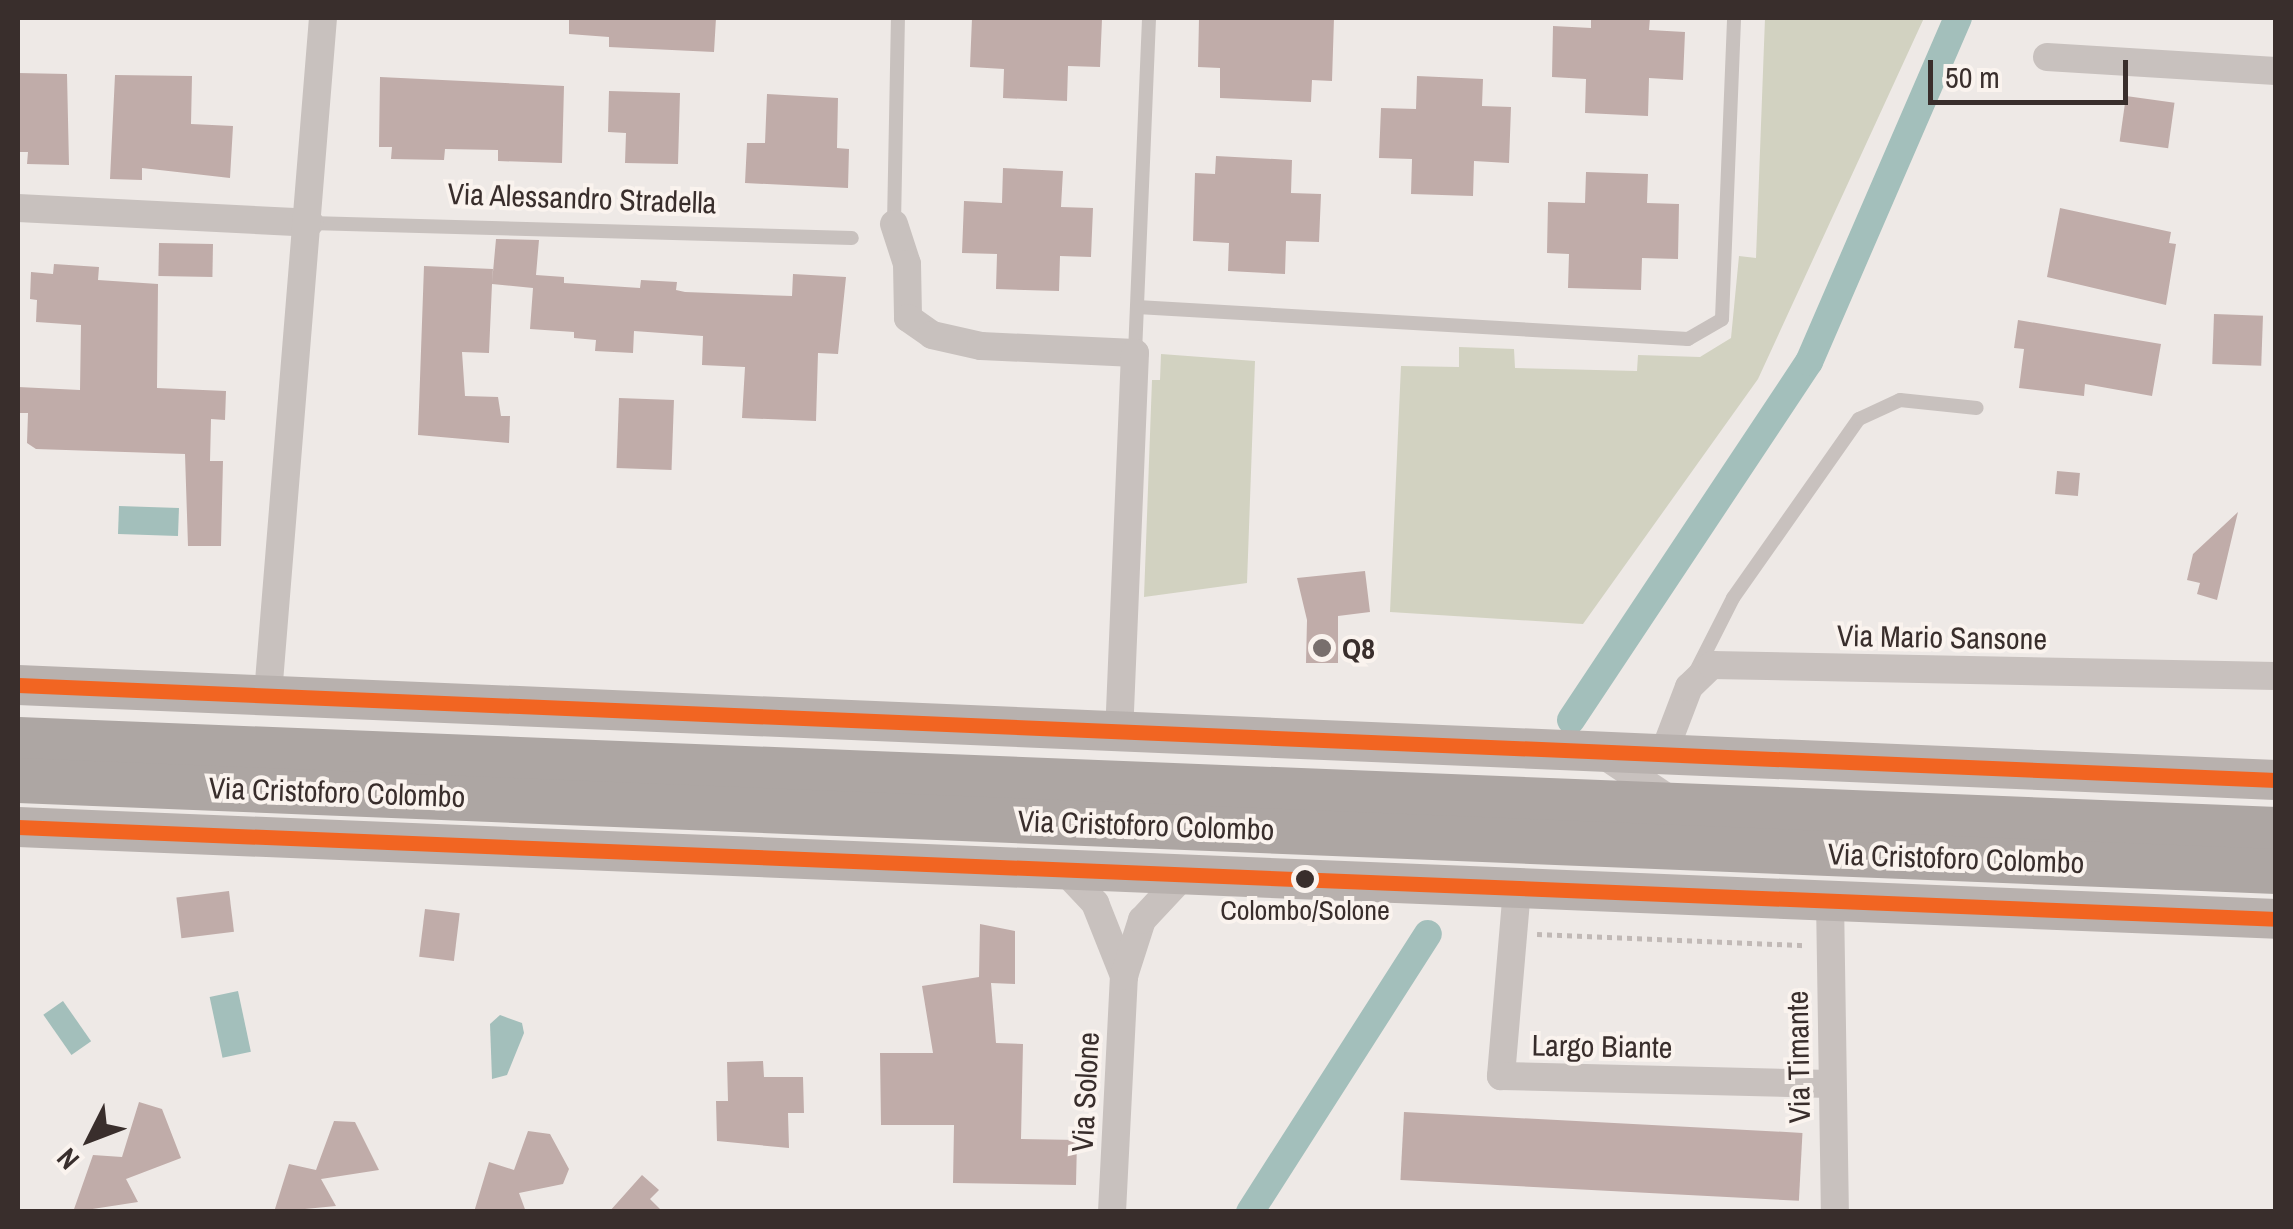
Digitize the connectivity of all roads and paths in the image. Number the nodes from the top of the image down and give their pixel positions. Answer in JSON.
{"nodes":[{"id":1,"x":322,"y":18,"type":"edge"},
{"id":2,"x":898,"y":18,"type":"edge"},
{"id":3,"x":1150,"y":18,"type":"edge"},
{"id":4,"x":1734,"y":18,"type":"edge"},
{"id":5,"x":2047,"y":58,"type":"dead end"},
{"id":6,"x":2276,"y":71,"type":"edge"},
{"id":7,"x":18,"y":208,"type":"edge"},
{"id":8,"x":310,"y":224,"type":"junction"},
{"id":9,"x":894,"y":224,"type":"joint"},
{"id":10,"x":852,"y":238,"type":"dead end"},
{"id":11,"x":1137,"y":307,"type":"junction"},
{"id":12,"x":1135,"y":353,"type":"junction"},
{"id":13,"x":1977,"y":408,"type":"dead end"},
{"id":14,"x":2276,"y":676,"type":"edge"},
{"id":15,"x":18,"y":686,"type":"edge"},
{"id":16,"x":1689,"y":687,"type":"junction"},
{"id":17,"x":268,"y":694,"type":"junction"},
{"id":18,"x":1119,"y":734,"type":"junction"},
{"id":19,"x":18,"y":739,"type":"edge"},
{"id":20,"x":1663,"y":755,"type":"junction"},
{"id":21,"x":1605,"y":756,"type":"junction"},
{"id":22,"x":18,"y":780,"type":"edge"},
{"id":23,"x":2276,"y":780,"type":"edge"},
{"id":24,"x":1679,"y":806,"type":"junction"},
{"id":25,"x":21,"y":830,"type":"edge"},
{"id":26,"x":2276,"y":830,"type":"edge"},
{"id":27,"x":1061,"y":867,"type":"junction"},
{"id":28,"x":2276,"y":870,"type":"edge"},
{"id":29,"x":1183,"y":876,"type":"junction"},
{"id":30,"x":1517,"y":889,"type":"junction"},
{"id":31,"x":1830,"y":900,"type":"junction"},
{"id":32,"x":2276,"y":919,"type":"edge"},
{"id":33,"x":1124,"y":976,"type":"junction"},
{"id":34,"x":1830,"y":1084,"type":"junction"},
{"id":35,"x":1112,"y":1212,"type":"edge"},
{"id":36,"x":1835,"y":1212,"type":"edge"}],
"edges":[{"from":1,"to":8,"type":"street"},
{"from":2,"to":9,"type":"lane"},
{"from":3,"to":11,"type":"lane"},
{"from":4,"to":11,"type":"lane"},
{"from":5,"to":6,"type":"street"},
{"from":7,"to":8,"type":"street"},
{"from":8,"to":10,"type":"lane","name":"Via Alessandro Stradella"},
{"from":8,"to":17,"type":"street"},
{"from":9,"to":12,"type":"street"},
{"from":11,"to":12,"type":"lane"},
{"from":12,"to":18,"type":"street"},
{"from":13,"to":16,"type":"lane"},
{"from":14,"to":16,"type":"street","name":"Via Mario Sansone"},
{"from":15,"to":17,"type":"street"},
{"from":16,"to":20,"type":"street"},
{"from":17,"to":18,"type":"street"},
{"from":18,"to":21,"type":"street"},
{"from":19,"to":24,"type":"main road","name":"Via Cristoforo Colombo"},
{"from":20,"to":21,"type":"street"},
{"from":20,"to":23,"type":"street"},
{"from":21,"to":24,"type":"street"},
{"from":22,"to":28,"type":"main road","name":"Via Cristoforo Colombo"},
{"from":24,"to":26,"type":"main road","name":"Via Cristoforo Colombo"},
{"from":25,"to":27,"type":"street","name":"Via Cristoforo Colombo"},
{"from":27,"to":29,"type":"street","name":"Via Cristoforo Colombo"},
{"from":27,"to":33,"type":"street"},
{"from":29,"to":30,"type":"street","name":"Via Cristoforo Colombo"},
{"from":29,"to":33,"type":"street"},
{"from":30,"to":31,"type":"street","name":"Via Cristoforo Colombo"},
{"from":30,"to":34,"type":"street","name":"Largo Biante"},
{"from":31,"to":32,"type":"street","name":"Via Cristoforo Colombo"},
{"from":31,"to":34,"type":"street","name":"Via Timante"},
{"from":33,"to":35,"type":"street","name":"Via Solone"},
{"from":34,"to":36,"type":"street","name":"Via Timante"}]}
